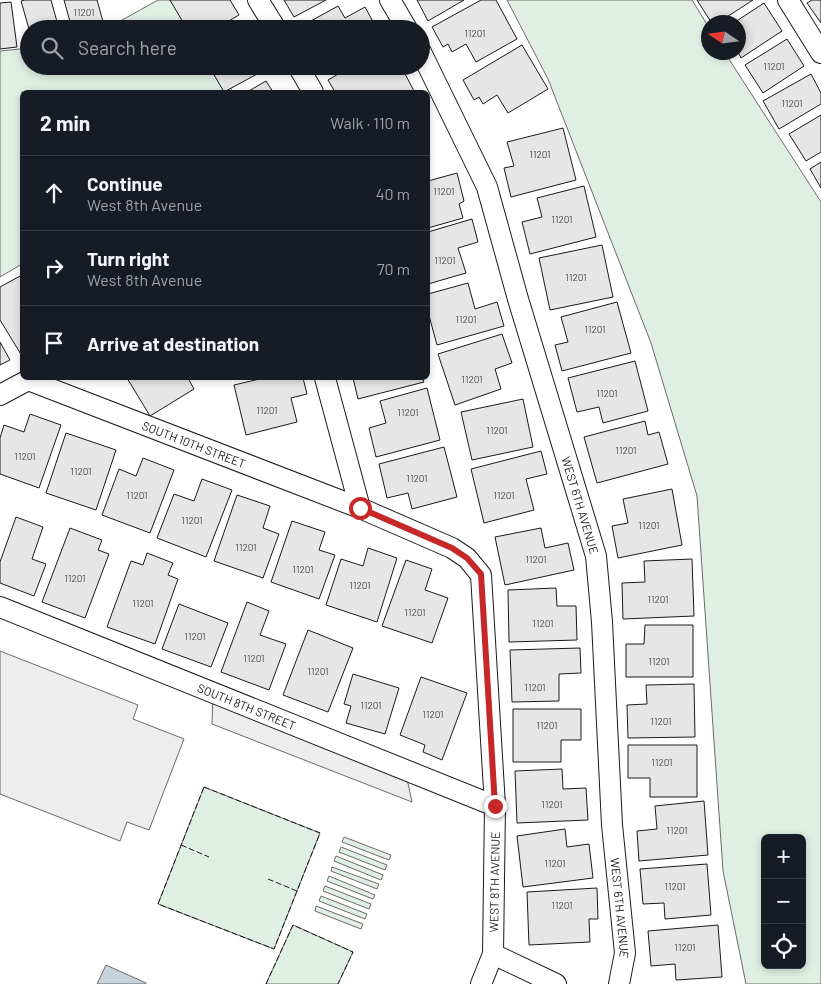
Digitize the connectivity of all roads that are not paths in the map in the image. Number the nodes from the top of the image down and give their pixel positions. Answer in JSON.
{"nodes":[{"id":1,"x":258,"y":0,"type":"edge"},
{"id":2,"x":390,"y":0,"type":"edge"},
{"id":3,"x":788,"y":0,"type":"edge"},
{"id":4,"x":270,"y":20,"type":"edge"},
{"id":5,"x":402,"y":20,"type":"edge"},
{"id":6,"x":821,"y":53,"type":"edge"},
{"id":7,"x":430,"y":70,"type":"edge"},
{"id":8,"x":303,"y":75,"type":"edge"},
{"id":9,"x":311,"y":90,"type":"edge"},
{"id":10,"x":28,"y":380,"type":"edge"},
{"id":11,"x":33,"y":380,"type":"edge"},
{"id":12,"x":326,"y":380,"type":"edge"},
{"id":13,"x":0,"y":395,"type":"edge"},
{"id":14,"x":360,"y":508,"type":"junction"},
{"id":15,"x":0,"y":607,"type":"edge"},
{"id":16,"x":495,"y":806,"type":"junction"},
{"id":17,"x":492,"y":954,"type":"junction"},
{"id":18,"x":481,"y":984,"type":"edge"},
{"id":19,"x":556,"y":984,"type":"edge"},
{"id":20,"x":619,"y":984,"type":"edge"}],
"edges":[{"from":1,"to":4,"type":"street"},
{"from":2,"to":5,"type":"street"},
{"from":3,"to":6,"type":"street"},
{"from":7,"to":20,"type":"street","name":"WEST 6TH AVENUE"},
{"from":8,"to":9,"type":"street"},
{"from":10,"to":13,"type":"street"},
{"from":11,"to":14,"type":"street","name":"SOUTH 10TH STREET"},
{"from":12,"to":14,"type":"street"},
{"from":14,"to":16,"type":"street","name":"WEST 8TH AVENUE"},
{"from":15,"to":16,"type":"street","name":"SOUTH 8TH STREET"},
{"from":16,"to":17,"type":"street","name":"WEST 8TH AVENUE"},
{"from":17,"to":18,"type":"street","name":"WEST 8TH AVENUE"},
{"from":17,"to":19,"type":"street"}]}
